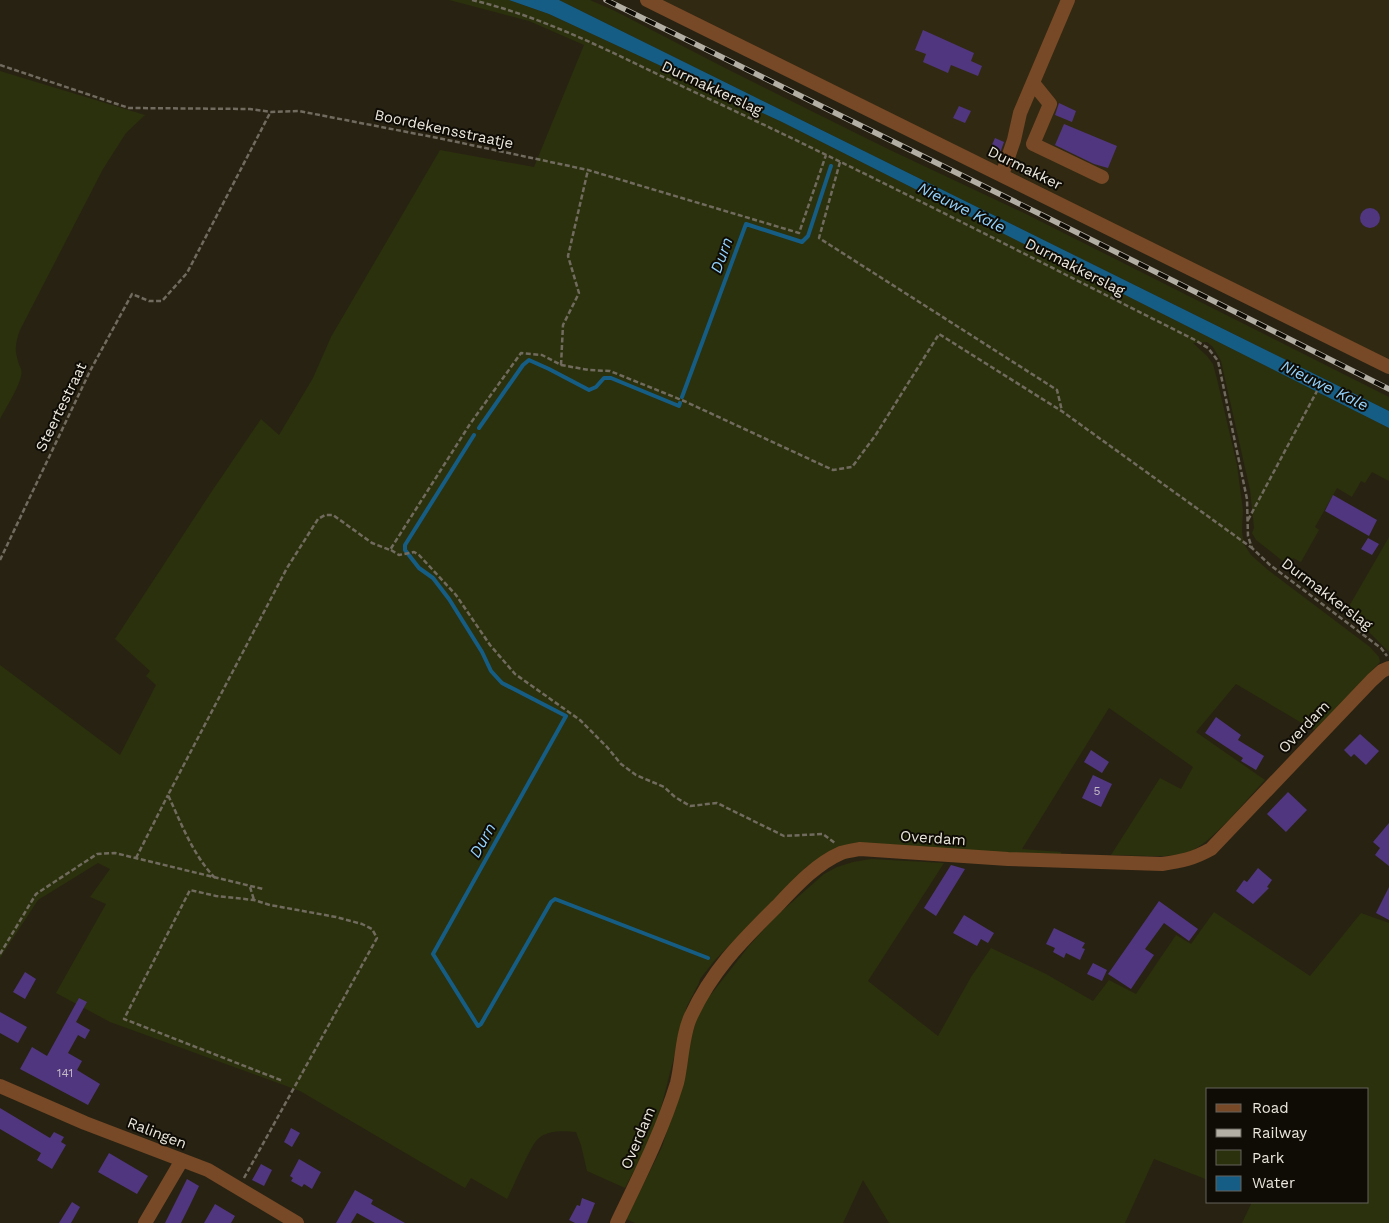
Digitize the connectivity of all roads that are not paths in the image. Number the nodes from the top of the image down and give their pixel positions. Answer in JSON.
{"nodes":[{"id":1,"x":647,"y":0,"type":"edge"},
{"id":2,"x":1068,"y":0,"type":"edge"},
{"id":3,"x":1033,"y":83,"type":"junction"},
{"id":4,"x":1002,"y":175,"type":"junction"},
{"id":5,"x":1102,"y":177,"type":"dead end"},
{"id":6,"x":1389,"y":367,"type":"edge"},
{"id":7,"x":1389,"y":668,"type":"edge"},
{"id":8,"x":0,"y":1086,"type":"edge"},
{"id":9,"x":182,"y":1160,"type":"junction"},
{"id":10,"x":145,"y":1223,"type":"edge"},
{"id":11,"x":297,"y":1223,"type":"edge"},
{"id":12,"x":617,"y":1223,"type":"edge"}],
"edges":[{"from":1,"to":4,"type":"street","name":"Durmakker"},
{"from":2,"to":3,"type":"street"},
{"from":3,"to":4,"type":"street"},
{"from":3,"to":5,"type":"street"},
{"from":4,"to":6,"type":"street","name":"Durmakker"},
{"from":7,"to":12,"type":"street","name":"Overdam"},
{"from":8,"to":9,"type":"street","name":"Ralingen"},
{"from":9,"to":10,"type":"street"},
{"from":9,"to":11,"type":"street","name":"Ralingen"}]}
